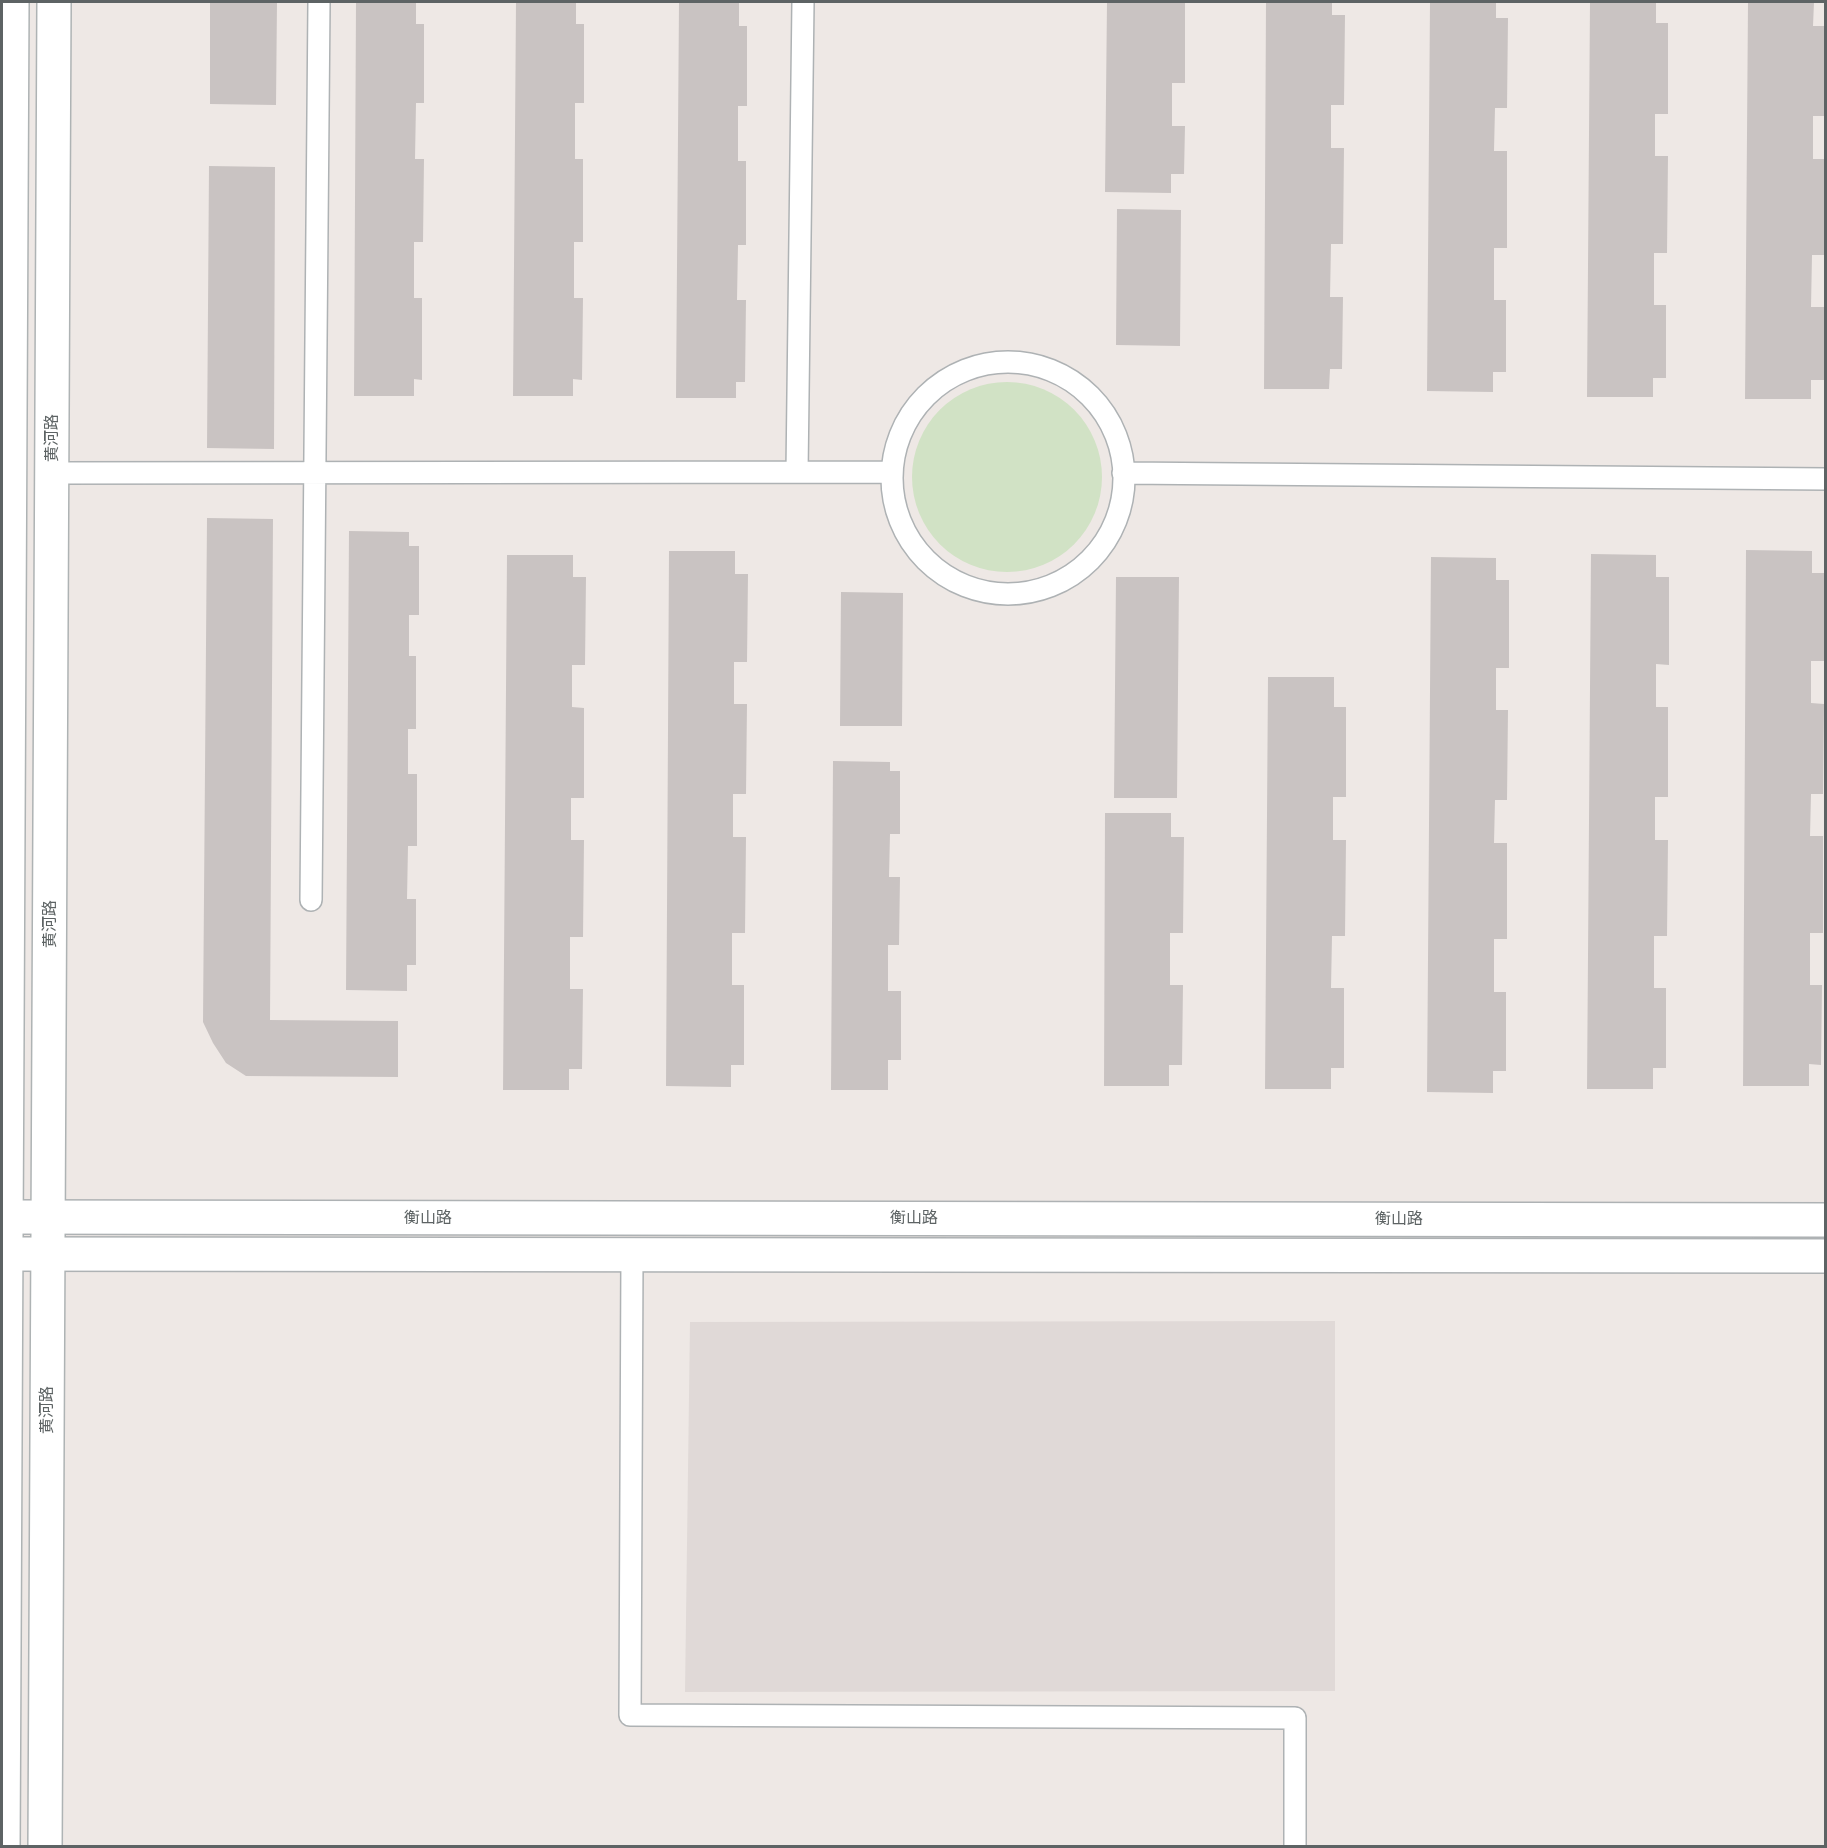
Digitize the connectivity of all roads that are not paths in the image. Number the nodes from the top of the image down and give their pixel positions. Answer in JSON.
{"nodes":[{"id":1,"x":12,"y":2,"type":"edge"},
{"id":2,"x":54,"y":2,"type":"edge"},
{"id":3,"x":319,"y":2,"type":"edge"},
{"id":4,"x":803,"y":2,"type":"edge"},
{"id":5,"x":797,"y":472,"type":"junction"},
{"id":6,"x":891,"y":472,"type":"junction"},
{"id":7,"x":51,"y":473,"type":"junction"},
{"id":8,"x":315,"y":473,"type":"junction"},
{"id":9,"x":1124,"y":473,"type":"junction"},
{"id":10,"x":1826,"y":479,"type":"edge"},
{"id":11,"x":311,"y":900,"type":"dead end"},
{"id":12,"x":4,"y":1217,"type":"edge"},
{"id":13,"x":48,"y":1217,"type":"junction"},
{"id":14,"x":1826,"y":1220,"type":"edge"},
{"id":15,"x":4,"y":1254,"type":"edge"},
{"id":16,"x":48,"y":1254,"type":"junction"},
{"id":17,"x":632,"y":1254,"type":"junction"},
{"id":18,"x":1826,"y":1256,"type":"edge"},
{"id":19,"x":3,"y":1846,"type":"edge"},
{"id":20,"x":45,"y":1846,"type":"edge"},
{"id":21,"x":1295,"y":1846,"type":"edge"}],
"edges":[{"from":1,"to":12,"type":"main road"},
{"from":2,"to":7,"type":"main road","name":"黄河路"},
{"from":3,"to":8,"type":"lane"},
{"from":4,"to":5,"type":"lane"},
{"from":5,"to":6,"type":"lane"},
{"from":5,"to":8,"type":"lane"},
{"from":6,"to":9,"type":"lane"},
{"from":6,"to":9,"type":"lane"},
{"from":7,"to":8,"type":"lane"},
{"from":7,"to":13,"type":"main road","name":"黄河路"},
{"from":8,"to":11,"type":"lane"},
{"from":9,"to":10,"type":"lane"},
{"from":12,"to":13,"type":"main road","name":"衡山路"},
{"from":12,"to":15,"type":"main road"},
{"from":13,"to":14,"type":"main road","name":"衡山路"},
{"from":13,"to":16,"type":"main road","name":"黄河路"},
{"from":15,"to":16,"type":"main road"},
{"from":15,"to":19,"type":"main road"},
{"from":16,"to":17,"type":"main road"},
{"from":16,"to":20,"type":"main road","name":"黄河路"},
{"from":17,"to":18,"type":"main road"},
{"from":17,"to":21,"type":"lane"}]}
